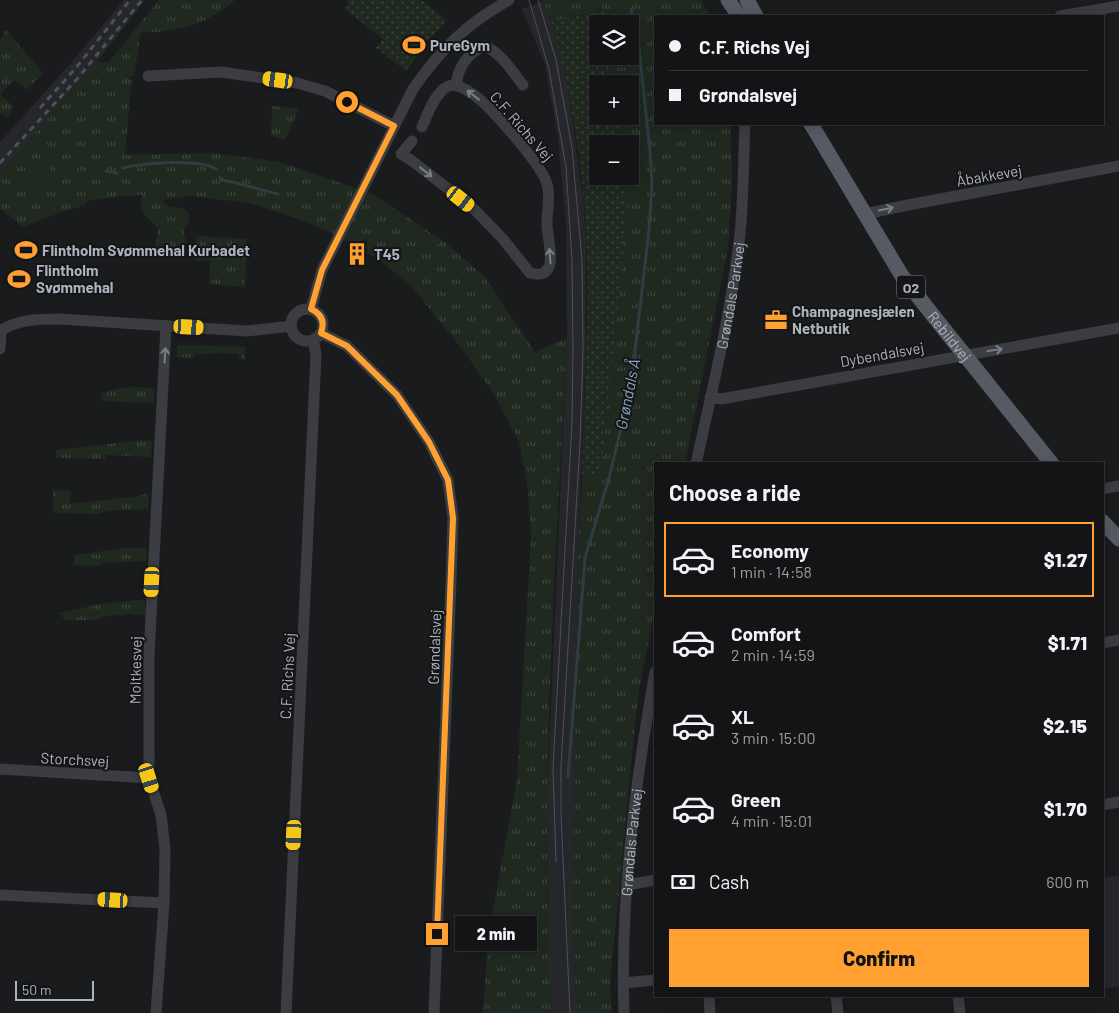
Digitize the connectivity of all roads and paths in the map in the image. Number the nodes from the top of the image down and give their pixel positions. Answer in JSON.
{"nodes":[{"id":1,"x":509,"y":0,"type":"edge"},
{"id":2,"x":728,"y":0,"type":"edge"},
{"id":3,"x":748,"y":0,"type":"edge"},
{"id":4,"x":1119,"y":6,"type":"edge"},
{"id":5,"x":738,"y":15,"type":"edge"},
{"id":6,"x":756,"y":15,"type":"edge"},
{"id":7,"x":1066,"y":15,"type":"edge"},
{"id":8,"x":148,"y":76,"type":"dead end"},
{"id":9,"x":524,"y":85,"type":"dead end"},
{"id":10,"x":457,"y":86,"type":"junction"},
{"id":11,"x":745,"y":125,"type":"edge"},
{"id":12,"x":811,"y":125,"type":"edge"},
{"id":13,"x":394,"y":126,"type":"junction"},
{"id":14,"x":422,"y":127,"type":"dead end"},
{"id":15,"x":412,"y":141,"type":"dead end"},
{"id":16,"x":385,"y":145,"type":"junction"},
{"id":17,"x":401,"y":154,"type":"junction"},
{"id":18,"x":1119,"y":166,"type":"edge"},
{"id":19,"x":865,"y":214,"type":"junction"},
{"id":20,"x":311,"y":309,"type":"junction"},
{"id":21,"x":166,"y":326,"type":"junction"},
{"id":22,"x":291,"y":326,"type":"junction"},
{"id":23,"x":1119,"y":328,"type":"edge"},
{"id":24,"x":1,"y":330,"type":"edge"},
{"id":25,"x":317,"y":336,"type":"junction"},
{"id":26,"x":0,"y":349,"type":"edge"},
{"id":27,"x":964,"y":355,"type":"junction"},
{"id":28,"x":710,"y":397,"type":"junction"},
{"id":29,"x":696,"y":462,"type":"edge"},
{"id":30,"x":1050,"y":462,"type":"edge"},
{"id":31,"x":1119,"y":486,"type":"edge"},
{"id":32,"x":1104,"y":489,"type":"edge"},
{"id":33,"x":1104,"y":523,"type":"edge"},
{"id":34,"x":1119,"y":539,"type":"edge"},
{"id":35,"x":1119,"y":640,"type":"edge"},
{"id":36,"x":1104,"y":643,"type":"edge"},
{"id":37,"x":654,"y":683,"type":"edge"},
{"id":38,"x":650,"y":726,"type":"edge"},
{"id":39,"x":0,"y":769,"type":"edge"},
{"id":40,"x":149,"y":778,"type":"junction"},
{"id":41,"x":1119,"y":802,"type":"edge"},
{"id":42,"x":1104,"y":805,"type":"edge"},
{"id":43,"x":654,"y":880,"type":"edge"},
{"id":44,"x":627,"y":884,"type":"junction"},
{"id":45,"x":0,"y":895,"type":"edge"},
{"id":46,"x":164,"y":903,"type":"junction"},
{"id":47,"x":654,"y":980,"type":"edge"},
{"id":48,"x":623,"y":983,"type":"junction"},
{"id":49,"x":709,"y":997,"type":"edge"},
{"id":50,"x":836,"y":997,"type":"edge"},
{"id":51,"x":958,"y":997,"type":"edge"},
{"id":52,"x":156,"y":1013,"type":"edge"},
{"id":53,"x":286,"y":1013,"type":"edge"},
{"id":54,"x":434,"y":1013,"type":"edge"},
{"id":55,"x":624,"y":1013,"type":"edge"},
{"id":56,"x":710,"y":1013,"type":"edge"},
{"id":57,"x":838,"y":1013,"type":"edge"},
{"id":58,"x":960,"y":1013,"type":"edge"}],
"edges":[{"from":1,"to":13,"type":"street"},
{"from":2,"to":5,"type":"main road"},
{"from":3,"to":6,"type":"main road"},
{"from":4,"to":7,"type":"street"},
{"from":8,"to":13,"type":"street"},
{"from":9,"to":10,"type":"street","name":"C.F. Richs Vej"},
{"from":10,"to":14,"type":"street"},
{"from":17,"to":10,"type":"street","name":"C.F. Richs Vej","one_way":true},
{"from":11,"to":28,"type":"street","name":"Grøndals Parkvej"},
{"from":12,"to":19,"type":"main road","name":"Rebildvej","number":"O2"},
{"from":13,"to":16,"type":"street"},
{"from":15,"to":17,"type":"street"},
{"from":16,"to":17,"type":"street","name":"C.F. Richs Vej"},
{"from":16,"to":20,"type":"street"},
{"from":19,"to":18,"type":"street","name":"Åbakkevej","one_way":true},
{"from":19,"to":27,"type":"main road","name":"Rebildvej","number":"O2"},
{"from":20,"to":22,"type":"street"},
{"from":20,"to":25,"type":"street"},
{"from":21,"to":22,"type":"street"},
{"from":21,"to":24,"type":"street"},
{"from":40,"to":21,"type":"street","name":"Moltkesvej","one_way":true},
{"from":22,"to":25,"type":"street"},
{"from":27,"to":23,"type":"street","name":"Dybendalsvej","one_way":true},
{"from":24,"to":26,"type":"street"},
{"from":25,"to":53,"type":"street","name":"C.F. Richs Vej"},
{"from":25,"to":54,"type":"street","name":"Grøndalsvej"},
{"from":27,"to":28,"type":"street","name":"Dybendalsvej"},
{"from":27,"to":30,"type":"main road","name":"Rebildvej","number":"O2"},
{"from":28,"to":29,"type":"street","name":"Grøndals Parkvej"},
{"from":31,"to":32,"type":"street"},
{"from":33,"to":34,"type":"main road"},
{"from":35,"to":36,"type":"street"},
{"from":37,"to":38,"type":"street","name":"Grøndals Parkvej"},
{"from":38,"to":44,"type":"street","name":"Grøndals Parkvej"},
{"from":39,"to":40,"type":"street","name":"Storchsvej"},
{"from":40,"to":46,"type":"street","name":"Moltkesvej"},
{"from":41,"to":42,"type":"street"},
{"from":43,"to":44,"type":"street"},
{"from":44,"to":48,"type":"street","name":"Grøndals Parkvej"},
{"from":45,"to":46,"type":"street"},
{"from":46,"to":52,"type":"street","name":"Moltkesvej"},
{"from":47,"to":48,"type":"street"},
{"from":48,"to":55,"type":"street","name":"Grøndals Parkvej"},
{"from":49,"to":56,"type":"street"},
{"from":50,"to":57,"type":"street"},
{"from":51,"to":58,"type":"street"}]}
